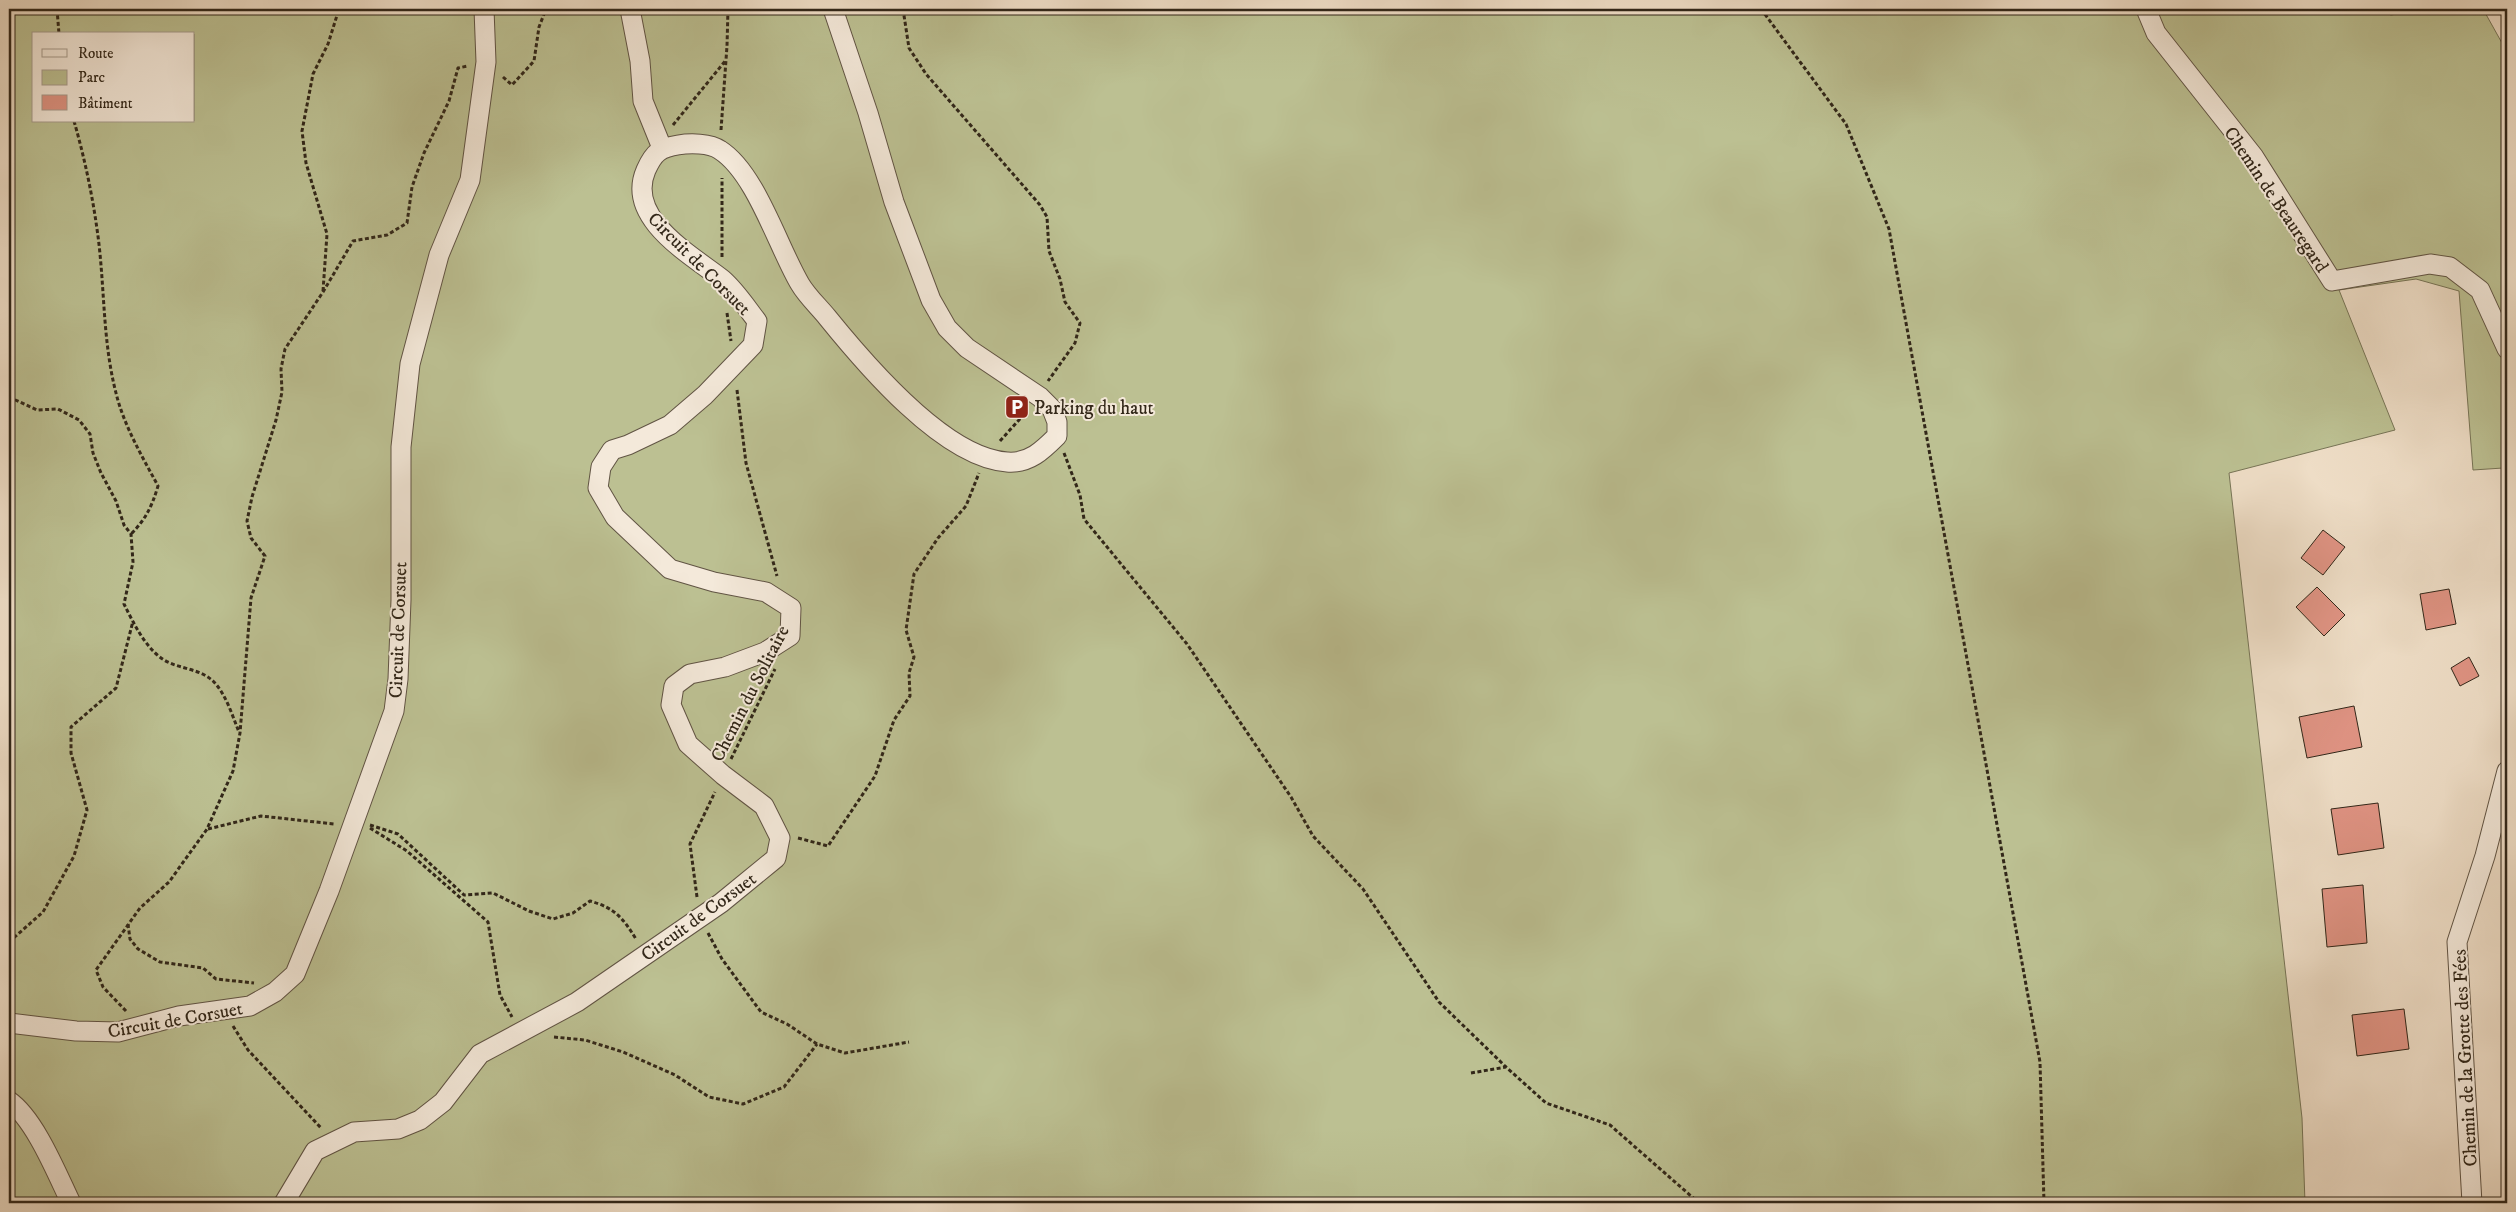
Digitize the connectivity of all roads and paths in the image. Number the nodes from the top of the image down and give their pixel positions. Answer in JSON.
{"nodes":[{"id":1,"x":57,"y":9,"type":"edge"},
{"id":2,"x":339,"y":9,"type":"edge"},
{"id":3,"x":484,"y":9,"type":"edge"},
{"id":4,"x":630,"y":9,"type":"edge"},
{"id":5,"x":728,"y":9,"type":"edge"},
{"id":6,"x":833,"y":9,"type":"edge"},
{"id":7,"x":903,"y":9,"type":"edge"},
{"id":8,"x":1761,"y":9,"type":"edge"},
{"id":9,"x":2146,"y":9,"type":"edge"},
{"id":10,"x":59,"y":32,"type":"edge"},
{"id":11,"x":726,"y":60,"type":"junction"},
{"id":12,"x":74,"y":122,"type":"edge"},
{"id":13,"x":662,"y":148,"type":"junction"},
{"id":14,"x":720,"y":149,"type":"junction"},
{"id":15,"x":424,"y":153,"type":"dead end"},
{"id":16,"x":723,"y":280,"type":"junction"},
{"id":17,"x":323,"y":292,"type":"junction"},
{"id":18,"x":2507,"y":349,"type":"edge"},
{"id":19,"x":734,"y":366,"type":"junction"},
{"id":20,"x":9,"y":397,"type":"edge"},
{"id":21,"x":1040,"y":397,"type":"junction"},
{"id":22,"x":1057,"y":429,"type":"junction"},
{"id":23,"x":985,"y":457,"type":"junction"},
{"id":24,"x":131,"y":534,"type":"junction"},
{"id":25,"x":778,"y":582,"type":"dead end"},
{"id":26,"x":133,"y":621,"type":"junction"},
{"id":27,"x":780,"y":662,"type":"dead end"},
{"id":28,"x":240,"y":733,"type":"junction"},
{"id":29,"x":2507,"y":771,"type":"edge"},
{"id":30,"x":723,"y":775,"type":"junction"},
{"id":31,"x":357,"y":823,"type":"junction"},
{"id":32,"x":207,"y":829,"type":"junction"},
{"id":33,"x":780,"y":838,"type":"junction"},
{"id":34,"x":700,"y":918,"type":"junction"},
{"id":35,"x":128,"y":924,"type":"junction"},
{"id":36,"x":9,"y":942,"type":"edge"},
{"id":37,"x":646,"y":953,"type":"junction"},
{"id":38,"x":287,"y":981,"type":"junction"},
{"id":39,"x":223,"y":1011,"type":"junction"},
{"id":40,"x":9,"y":1023,"type":"edge"},
{"id":41,"x":142,"y":1027,"type":"junction"},
{"id":42,"x":909,"y":1042,"type":"dead end"},
{"id":43,"x":1506,"y":1067,"type":"junction"},
{"id":44,"x":1471,"y":1073,"type":"dead end"},
{"id":45,"x":9,"y":1100,"type":"edge"},
{"id":46,"x":334,"y":1142,"type":"junction"},
{"id":47,"x":71,"y":1203,"type":"edge"},
{"id":48,"x":284,"y":1203,"type":"edge"},
{"id":49,"x":1699,"y":1203,"type":"edge"},
{"id":50,"x":2044,"y":1203,"type":"edge"},
{"id":51,"x":2472,"y":1203,"type":"edge"}],
"edges":[{"from":1,"to":10,"type":"path"},
{"from":2,"to":17,"type":"path"},
{"from":3,"to":31,"type":"street","name":"Circuit de Corsuet"},
{"from":4,"to":13,"type":"street"},
{"from":5,"to":11,"type":"path"},
{"from":6,"to":21,"type":"street"},
{"from":7,"to":21,"type":"path"},
{"from":8,"to":50,"type":"path"},
{"from":9,"to":18,"type":"street","name":"Chemin de Beauregard"},
{"from":11,"to":13,"type":"path"},
{"from":11,"to":14,"type":"path"},
{"from":12,"to":24,"type":"path"},
{"from":13,"to":14,"type":"street"},
{"from":13,"to":16,"type":"street","name":"Circuit de Corsuet"},
{"from":14,"to":16,"type":"path"},
{"from":14,"to":23,"type":"street"},
{"from":15,"to":17,"type":"path"},
{"from":16,"to":19,"type":"path"},
{"from":16,"to":19,"type":"street","name":"Circuit de Corsuet"},
{"from":17,"to":28,"type":"path"},
{"from":19,"to":25,"type":"path"},
{"from":19,"to":30,"type":"street","name":"Circuit de Corsuet"},
{"from":20,"to":24,"type":"path"},
{"from":21,"to":22,"type":"street"},
{"from":21,"to":23,"type":"path"},
{"from":22,"to":23,"type":"street"},
{"from":22,"to":43,"type":"path"},
{"from":23,"to":33,"type":"path"},
{"from":24,"to":26,"type":"path"},
{"from":26,"to":28,"type":"path"},
{"from":26,"to":36,"type":"path"},
{"from":27,"to":30,"type":"path","name":"Chemin du Solitaire"},
{"from":28,"to":32,"type":"path"},
{"from":29,"to":51,"type":"street","name":"Chemin de la Grotte des Fées"},
{"from":30,"to":33,"type":"street","name":"Circuit de Corsuet"},
{"from":30,"to":34,"type":"path","name":"Chemin du Solitaire"},
{"from":31,"to":32,"type":"path"},
{"from":31,"to":37,"type":"path"},
{"from":31,"to":38,"type":"street","name":"Circuit de Corsuet"},
{"from":32,"to":35,"type":"path"},
{"from":33,"to":34,"type":"street","name":"Circuit de Corsuet"},
{"from":34,"to":37,"type":"street","name":"Circuit de Corsuet"},
{"from":34,"to":42,"type":"path"},
{"from":35,"to":38,"type":"path"},
{"from":35,"to":41,"type":"path"},
{"from":37,"to":46,"type":"street","name":"Circuit de Corsuet"},
{"from":38,"to":39,"type":"street","name":"Circuit de Corsuet"},
{"from":39,"to":41,"type":"street","name":"Circuit de Corsuet"},
{"from":39,"to":46,"type":"path"},
{"from":40,"to":41,"type":"street","name":"Circuit de Corsuet"},
{"from":43,"to":44,"type":"path"},
{"from":43,"to":49,"type":"path"},
{"from":45,"to":47,"type":"street"},
{"from":46,"to":48,"type":"street","name":"Circuit de Corsuet"}]}
